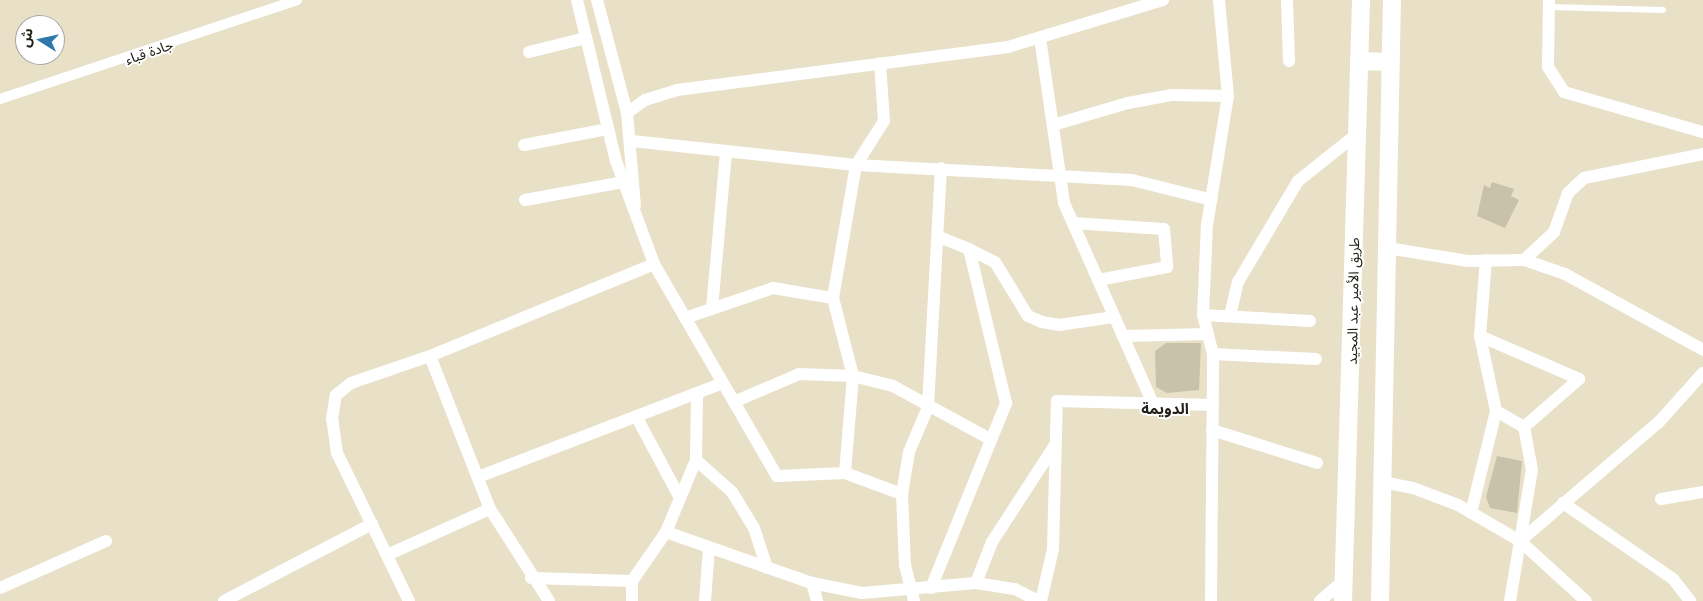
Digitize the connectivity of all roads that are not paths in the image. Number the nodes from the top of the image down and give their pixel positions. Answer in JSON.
{"nodes":[{"id":1,"x":297,"y":0,"type":"edge"},
{"id":2,"x":577,"y":0,"type":"edge"},
{"id":3,"x":597,"y":0,"type":"edge"},
{"id":4,"x":1163,"y":0,"type":"edge"},
{"id":5,"x":1218,"y":0,"type":"edge"},
{"id":6,"x":1287,"y":0,"type":"edge"},
{"id":7,"x":1361,"y":0,"type":"edge"},
{"id":8,"x":1392,"y":0,"type":"edge"},
{"id":9,"x":1549,"y":4,"type":"edge"},
{"id":10,"x":1663,"y":10,"type":"dead end"},
{"id":11,"x":586,"y":38,"type":"junction"},
{"id":12,"x":1040,"y":38,"type":"junction"},
{"id":13,"x":528,"y":52,"type":"dead end"},
{"id":14,"x":1289,"y":61,"type":"dead end"},
{"id":15,"x":1359,"y":61,"type":"junction"},
{"id":16,"x":1390,"y":62,"type":"junction"},
{"id":17,"x":880,"y":63,"type":"junction"},
{"id":18,"x":1228,"y":96,"type":"junction"},
{"id":19,"x":0,"y":99,"type":"edge"},
{"id":20,"x":627,"y":113,"type":"junction"},
{"id":21,"x":1053,"y":125,"type":"junction"},
{"id":22,"x":608,"y":129,"type":"junction"},
{"id":23,"x":1703,"y":132,"type":"edge"},
{"id":24,"x":1357,"y":134,"type":"junction"},
{"id":25,"x":632,"y":141,"type":"junction"},
{"id":26,"x":524,"y":145,"type":"dead end"},
{"id":27,"x":726,"y":151,"type":"junction"},
{"id":28,"x":1703,"y":154,"type":"edge"},
{"id":29,"x":856,"y":165,"type":"junction"},
{"id":30,"x":941,"y":168,"type":"junction"},
{"id":31,"x":1060,"y":179,"type":"junction"},
{"id":32,"x":624,"y":182,"type":"junction"},
{"id":33,"x":525,"y":200,"type":"dead end"},
{"id":34,"x":1212,"y":200,"type":"junction"},
{"id":35,"x":635,"y":214,"type":"junction"},
{"id":36,"x":1073,"y":224,"type":"junction"},
{"id":37,"x":939,"y":237,"type":"junction"},
{"id":38,"x":1387,"y":248,"type":"junction"},
{"id":39,"x":969,"y":249,"type":"junction"},
{"id":40,"x":1486,"y":260,"type":"junction"},
{"id":41,"x":1524,"y":260,"type":"junction"},
{"id":42,"x":654,"y":264,"type":"junction"},
{"id":43,"x":1098,"y":280,"type":"junction"},
{"id":44,"x":833,"y":298,"type":"junction"},
{"id":45,"x":712,"y":309,"type":"junction"},
{"id":46,"x":1203,"y":315,"type":"junction"},
{"id":47,"x":1230,"y":316,"type":"junction"},
{"id":48,"x":1114,"y":317,"type":"junction"},
{"id":49,"x":685,"y":318,"type":"junction"},
{"id":50,"x":1310,"y":321,"type":"dead end"},
{"id":51,"x":1208,"y":334,"type":"junction"},
{"id":52,"x":1123,"y":336,"type":"junction"},
{"id":53,"x":1480,"y":336,"type":"junction"},
{"id":54,"x":1703,"y":350,"type":"edge"},
{"id":55,"x":1213,"y":354,"type":"junction"},
{"id":56,"x":430,"y":356,"type":"junction"},
{"id":57,"x":1316,"y":359,"type":"dead end"},
{"id":58,"x":1703,"y":374,"type":"edge"},
{"id":59,"x":853,"y":376,"type":"junction"},
{"id":60,"x":723,"y":383,"type":"junction"},
{"id":61,"x":697,"y":393,"type":"junction"},
{"id":62,"x":734,"y":402,"type":"junction"},
{"id":63,"x":1153,"y":404,"type":"junction"},
{"id":64,"x":1212,"y":405,"type":"junction"},
{"id":65,"x":928,"y":406,"type":"junction"},
{"id":66,"x":1496,"y":412,"type":"junction"},
{"id":67,"x":636,"y":416,"type":"junction"},
{"id":68,"x":1524,"y":427,"type":"junction"},
{"id":69,"x":1212,"y":430,"type":"junction"},
{"id":70,"x":990,"y":439,"type":"junction"},
{"id":71,"x":1056,"y":444,"type":"junction"},
{"id":72,"x":696,"y":460,"type":"junction"},
{"id":73,"x":1317,"y":463,"type":"dead end"},
{"id":74,"x":845,"y":473,"type":"junction"},
{"id":75,"x":478,"y":477,"type":"junction"},
{"id":76,"x":1382,"y":482,"type":"junction"},
{"id":77,"x":1703,"y":492,"type":"edge"},
{"id":78,"x":902,"y":494,"type":"junction"},
{"id":79,"x":680,"y":498,"type":"junction"},
{"id":80,"x":1661,"y":498,"type":"dead end"},
{"id":81,"x":1563,"y":504,"type":"junction"},
{"id":82,"x":490,"y":509,"type":"junction"},
{"id":83,"x":1471,"y":513,"type":"junction"},
{"id":84,"x":372,"y":524,"type":"junction"},
{"id":85,"x":666,"y":532,"type":"junction"},
{"id":86,"x":106,"y":541,"type":"dead end"},
{"id":87,"x":1520,"y":541,"type":"junction"},
{"id":88,"x":709,"y":548,"type":"junction"},
{"id":89,"x":387,"y":555,"type":"junction"},
{"id":90,"x":767,"y":568,"type":"junction"},
{"id":91,"x":531,"y":578,"type":"junction"},
{"id":92,"x":1344,"y":580,"type":"junction"},
{"id":93,"x":632,"y":582,"type":"junction"},
{"id":94,"x":812,"y":583,"type":"junction"},
{"id":95,"x":976,"y":583,"type":"junction"},
{"id":96,"x":0,"y":588,"type":"edge"},
{"id":97,"x":931,"y":588,"type":"junction"},
{"id":98,"x":914,"y":595,"type":"edge"},
{"id":99,"x":224,"y":601,"type":"edge"},
{"id":100,"x":409,"y":601,"type":"edge"},
{"id":101,"x":549,"y":601,"type":"edge"},
{"id":102,"x":632,"y":601,"type":"edge"},
{"id":103,"x":705,"y":601,"type":"edge"},
{"id":104,"x":816,"y":601,"type":"edge"},
{"id":105,"x":1040,"y":601,"type":"edge"},
{"id":106,"x":1211,"y":601,"type":"edge"},
{"id":107,"x":1320,"y":601,"type":"edge"},
{"id":108,"x":1343,"y":601,"type":"edge"},
{"id":109,"x":1380,"y":601,"type":"edge"},
{"id":110,"x":1510,"y":601,"type":"edge"},
{"id":111,"x":1586,"y":601,"type":"edge"},
{"id":112,"x":1690,"y":601,"type":"edge"}],
"edges":[{"from":1,"to":19,"type":"street","name":"جادة قباء"},
{"from":2,"to":11,"type":"street"},
{"from":3,"to":20,"type":"street"},
{"from":4,"to":12,"type":"street"},
{"from":5,"to":18,"type":"street"},
{"from":6,"to":14,"type":"street"},
{"from":7,"to":15,"type":"main road","name":"طريق الأمير عبد المجيد"},
{"from":8,"to":16,"type":"main road"},
{"from":9,"to":10,"type":"lane"},
{"from":9,"to":23,"type":"street"},
{"from":11,"to":13,"type":"street"},
{"from":11,"to":22,"type":"street"},
{"from":12,"to":17,"type":"street"},
{"from":12,"to":21,"type":"street"},
{"from":15,"to":16,"type":"main road"},
{"from":15,"to":24,"type":"main road","name":"طريق الأمير عبد المجيد"},
{"from":16,"to":38,"type":"main road"},
{"from":17,"to":20,"type":"street"},
{"from":17,"to":29,"type":"street"},
{"from":18,"to":21,"type":"street"},
{"from":18,"to":34,"type":"street"},
{"from":20,"to":25,"type":"street"},
{"from":21,"to":31,"type":"street"},
{"from":22,"to":26,"type":"street"},
{"from":22,"to":32,"type":"street"},
{"from":24,"to":47,"type":"street"},
{"from":24,"to":92,"type":"main road","name":"طريق الأمير عبد المجيد"},
{"from":25,"to":27,"type":"street"},
{"from":25,"to":35,"type":"street"},
{"from":27,"to":29,"type":"street"},
{"from":27,"to":45,"type":"street"},
{"from":28,"to":41,"type":"street"},
{"from":29,"to":30,"type":"street"},
{"from":29,"to":44,"type":"street"},
{"from":30,"to":31,"type":"street"},
{"from":30,"to":37,"type":"street"},
{"from":31,"to":34,"type":"street"},
{"from":31,"to":36,"type":"street"},
{"from":32,"to":33,"type":"street"},
{"from":32,"to":35,"type":"street"},
{"from":34,"to":46,"type":"street"},
{"from":35,"to":42,"type":"street"},
{"from":36,"to":43,"type":"street"},
{"from":36,"to":43,"type":"street"},
{"from":37,"to":39,"type":"street"},
{"from":37,"to":65,"type":"street"},
{"from":38,"to":40,"type":"street"},
{"from":38,"to":76,"type":"main road"},
{"from":39,"to":48,"type":"street"},
{"from":39,"to":70,"type":"street"},
{"from":40,"to":41,"type":"street"},
{"from":40,"to":53,"type":"street"},
{"from":41,"to":54,"type":"street"},
{"from":42,"to":49,"type":"street"},
{"from":42,"to":56,"type":"street"},
{"from":43,"to":48,"type":"street"},
{"from":44,"to":45,"type":"street"},
{"from":44,"to":59,"type":"street"},
{"from":45,"to":49,"type":"street"},
{"from":46,"to":47,"type":"street"},
{"from":46,"to":51,"type":"street"},
{"from":47,"to":50,"type":"street"},
{"from":48,"to":52,"type":"street"},
{"from":49,"to":60,"type":"street"},
{"from":51,"to":52,"type":"street"},
{"from":51,"to":55,"type":"street"},
{"from":52,"to":63,"type":"street"},
{"from":53,"to":66,"type":"street"},
{"from":53,"to":68,"type":"street"},
{"from":55,"to":57,"type":"street"},
{"from":55,"to":64,"type":"street"},
{"from":56,"to":75,"type":"street"},
{"from":56,"to":84,"type":"street"},
{"from":58,"to":81,"type":"street"},
{"from":59,"to":62,"type":"street"},
{"from":59,"to":65,"type":"street"},
{"from":59,"to":74,"type":"street"},
{"from":60,"to":61,"type":"street"},
{"from":60,"to":62,"type":"street"},
{"from":61,"to":67,"type":"street"},
{"from":61,"to":72,"type":"street"},
{"from":62,"to":74,"type":"street"},
{"from":63,"to":64,"type":"street"},
{"from":63,"to":71,"type":"street"},
{"from":64,"to":69,"type":"street"},
{"from":65,"to":70,"type":"street"},
{"from":65,"to":78,"type":"street"},
{"from":66,"to":68,"type":"street"},
{"from":66,"to":83,"type":"street"},
{"from":67,"to":75,"type":"street"},
{"from":67,"to":79,"type":"street"},
{"from":68,"to":87,"type":"street"},
{"from":69,"to":73,"type":"street"},
{"from":69,"to":106,"type":"street"},
{"from":70,"to":97,"type":"street"},
{"from":71,"to":95,"type":"street"},
{"from":71,"to":105,"type":"street"},
{"from":72,"to":79,"type":"street"},
{"from":72,"to":90,"type":"street"},
{"from":74,"to":78,"type":"street"},
{"from":75,"to":82,"type":"street"},
{"from":76,"to":83,"type":"street"},
{"from":76,"to":109,"type":"main road"},
{"from":77,"to":80,"type":"street"},
{"from":78,"to":98,"type":"street"},
{"from":79,"to":85,"type":"street"},
{"from":81,"to":87,"type":"street"},
{"from":81,"to":112,"type":"street"},
{"from":82,"to":89,"type":"street"},
{"from":82,"to":91,"type":"street"},
{"from":83,"to":87,"type":"street"},
{"from":84,"to":89,"type":"street"},
{"from":84,"to":99,"type":"street"},
{"from":85,"to":88,"type":"street"},
{"from":85,"to":93,"type":"street"},
{"from":86,"to":96,"type":"street"},
{"from":87,"to":110,"type":"street"},
{"from":87,"to":111,"type":"street"},
{"from":88,"to":90,"type":"street"},
{"from":88,"to":103,"type":"street"},
{"from":89,"to":100,"type":"street"},
{"from":90,"to":94,"type":"street"},
{"from":91,"to":93,"type":"street"},
{"from":91,"to":101,"type":"street"},
{"from":92,"to":107,"type":"street"},
{"from":92,"to":108,"type":"main road","name":"طريق الأمير عبد المجيد"},
{"from":93,"to":102,"type":"street"},
{"from":94,"to":98,"type":"street"},
{"from":94,"to":104,"type":"street"},
{"from":95,"to":97,"type":"street"},
{"from":95,"to":105,"type":"street"},
{"from":97,"to":98,"type":"street"}]}
